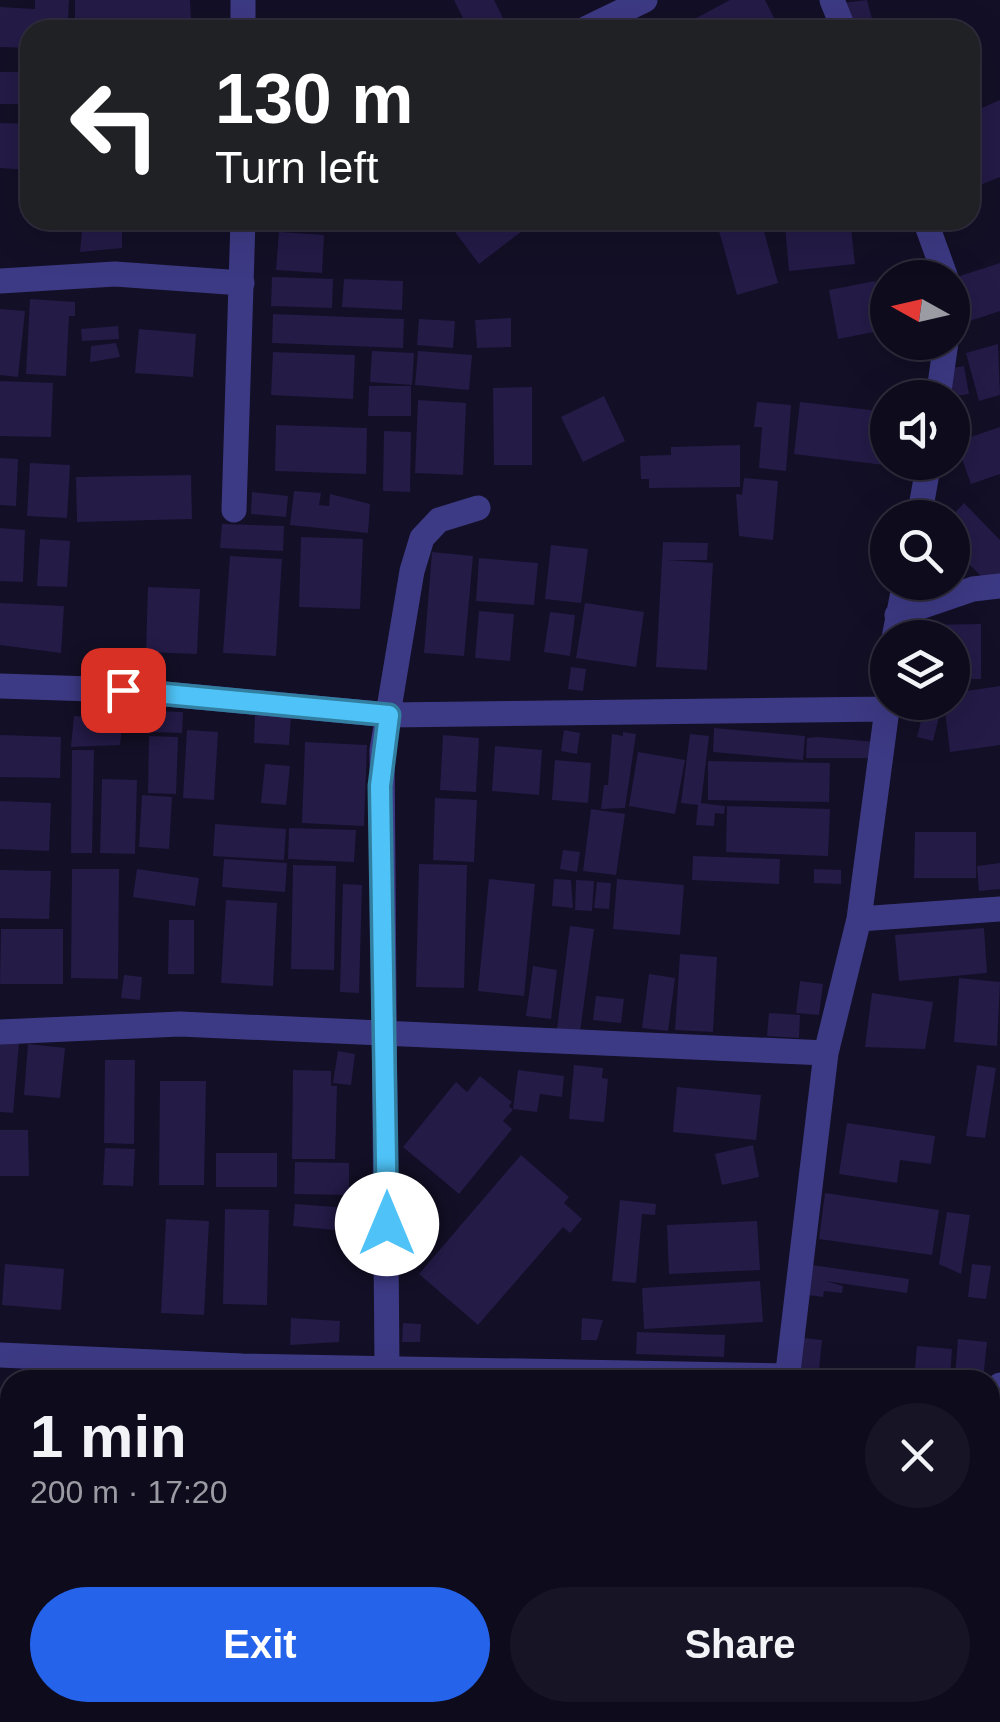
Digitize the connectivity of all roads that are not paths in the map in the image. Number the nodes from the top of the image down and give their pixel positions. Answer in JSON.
{"nodes":[{"id":1,"x":644,"y":0,"type":"edge"},
{"id":2,"x":603,"y":20,"type":"edge"},
{"id":3,"x":243,"y":230,"type":"edge"},
{"id":4,"x":929,"y":230,"type":"edge"},
{"id":5,"x":939,"y":260,"type":"edge"},
{"id":6,"x":0,"y":281,"type":"edge"},
{"id":7,"x":242,"y":283,"type":"junction"},
{"id":8,"x":478,"y":508,"type":"dead end"},
{"id":9,"x":234,"y":510,"type":"dead end"},
{"id":10,"x":970,"y":586,"type":"edge"},
{"id":11,"x":1000,"y":586,"type":"edge"},
{"id":12,"x":973,"y":589,"type":"junction"},
{"id":13,"x":908,"y":620,"type":"edge"},
{"id":14,"x":0,"y":686,"type":"edge"},
{"id":15,"x":870,"y":706,"type":"edge"},
{"id":16,"x":389,"y":715,"type":"junction"},
{"id":17,"x":886,"y":720,"type":"edge"},
{"id":18,"x":1000,"y":908,"type":"edge"},
{"id":19,"x":859,"y":918,"type":"junction"},
{"id":20,"x":0,"y":1032,"type":"edge"},
{"id":21,"x":387,"y":1036,"type":"junction"},
{"id":22,"x":826,"y":1053,"type":"junction"},
{"id":23,"x":0,"y":1355,"type":"edge"},
{"id":24,"x":387,"y":1368,"type":"junction"},
{"id":25,"x":202,"y":1370,"type":"edge"},
{"id":26,"x":329,"y":1370,"type":"edge"},
{"id":27,"x":467,"y":1370,"type":"edge"},
{"id":28,"x":789,"y":1370,"type":"edge"}],
"edges":[{"from":1,"to":2,"type":"street"},
{"from":3,"to":7,"type":"street"},
{"from":4,"to":5,"type":"street"},
{"from":6,"to":7,"type":"street"},
{"from":7,"to":9,"type":"street"},
{"from":8,"to":16,"type":"street"},
{"from":10,"to":12,"type":"street"},
{"from":11,"to":12,"type":"street"},
{"from":12,"to":13,"type":"street"},
{"from":14,"to":16,"type":"street"},
{"from":15,"to":16,"type":"street"},
{"from":16,"to":21,"type":"street"},
{"from":17,"to":19,"type":"street"},
{"from":18,"to":19,"type":"street"},
{"from":19,"to":22,"type":"street"},
{"from":20,"to":21,"type":"street"},
{"from":21,"to":22,"type":"street"},
{"from":21,"to":24,"type":"street"},
{"from":22,"to":28,"type":"street"},
{"from":23,"to":25,"type":"street"},
{"from":24,"to":26,"type":"street"},
{"from":24,"to":27,"type":"street"}]}
